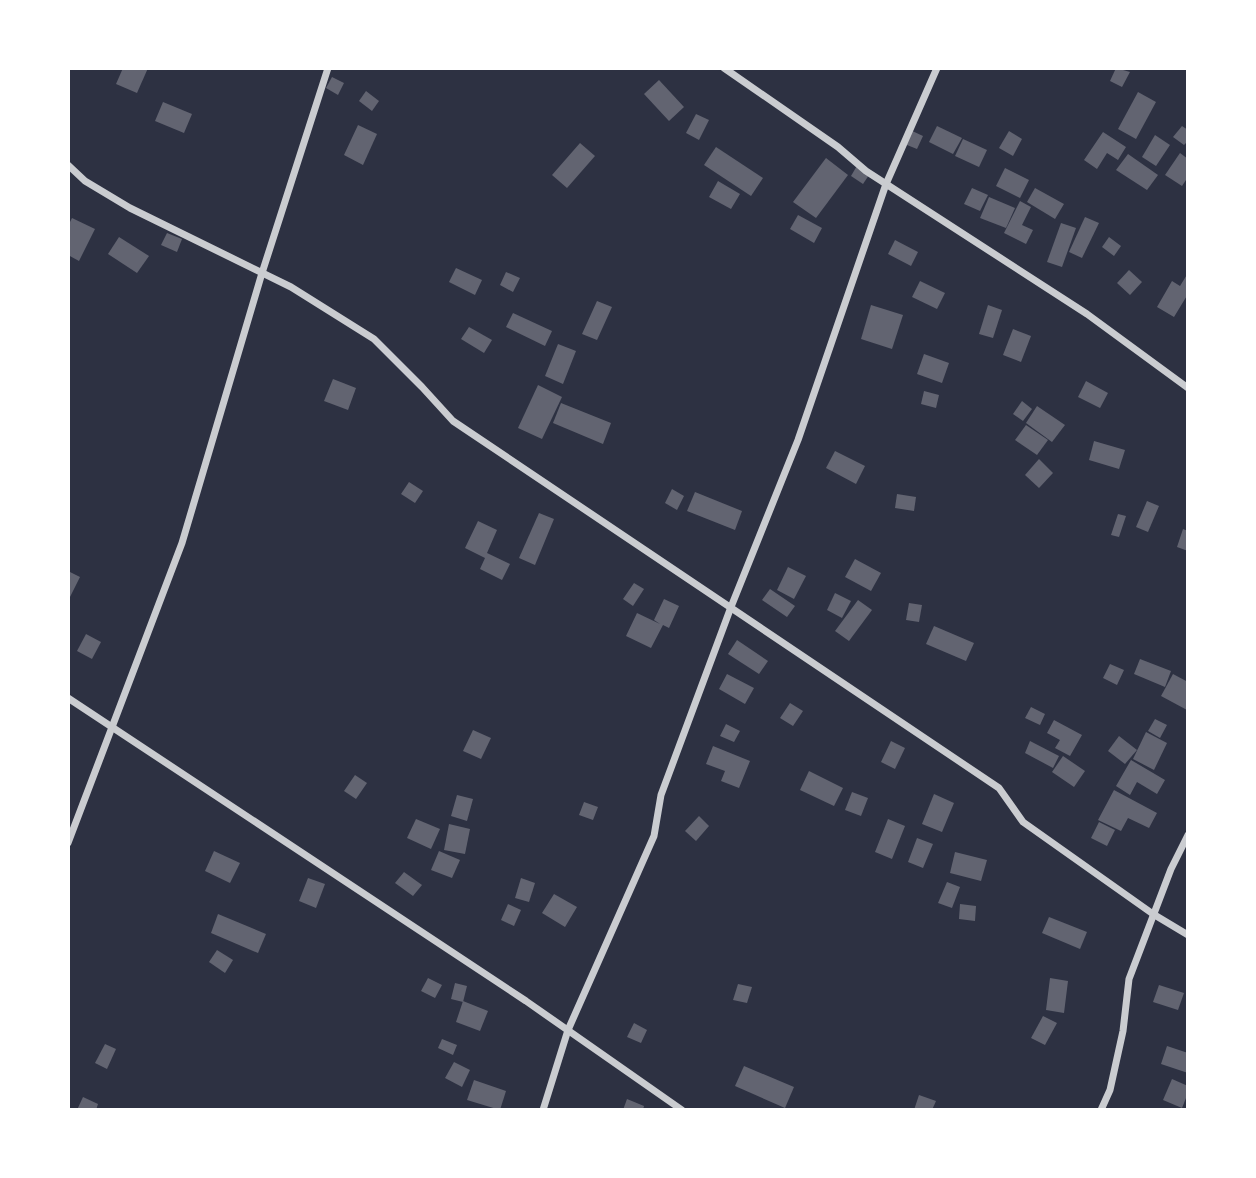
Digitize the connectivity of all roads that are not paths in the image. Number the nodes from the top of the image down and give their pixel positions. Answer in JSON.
{"nodes":[{"id":1,"x":328,"y":68,"type":"edge"},
{"id":2,"x":724,"y":68,"type":"edge"},
{"id":3,"x":937,"y":68,"type":"edge"},
{"id":4,"x":68,"y":165,"type":"edge"},
{"id":5,"x":886,"y":184,"type":"junction"},
{"id":6,"x":262,"y":273,"type":"junction"},
{"id":7,"x":1188,"y":388,"type":"edge"},
{"id":8,"x":732,"y":607,"type":"junction"},
{"id":9,"x":68,"y":698,"type":"edge"},
{"id":10,"x":113,"y":728,"type":"junction"},
{"id":11,"x":1188,"y":835,"type":"edge"},
{"id":12,"x":68,"y":843,"type":"edge"},
{"id":13,"x":1153,"y":914,"type":"junction"},
{"id":14,"x":1188,"y":935,"type":"edge"},
{"id":15,"x":568,"y":1030,"type":"junction"},
{"id":16,"x":543,"y":1110,"type":"edge"},
{"id":17,"x":682,"y":1110,"type":"edge"},
{"id":18,"x":1101,"y":1110,"type":"edge"}],
"edges":[{"from":1,"to":6,"type":"street"},
{"from":2,"to":5,"type":"street"},
{"from":3,"to":5,"type":"street"},
{"from":4,"to":6,"type":"street"},
{"from":5,"to":7,"type":"street"},
{"from":5,"to":8,"type":"street"},
{"from":6,"to":8,"type":"street"},
{"from":6,"to":10,"type":"street"},
{"from":8,"to":13,"type":"street"},
{"from":8,"to":15,"type":"street"},
{"from":9,"to":10,"type":"street"},
{"from":10,"to":12,"type":"street"},
{"from":10,"to":15,"type":"street"},
{"from":11,"to":13,"type":"street"},
{"from":13,"to":14,"type":"street"},
{"from":13,"to":18,"type":"street"},
{"from":15,"to":16,"type":"street"},
{"from":15,"to":17,"type":"street"}]}
